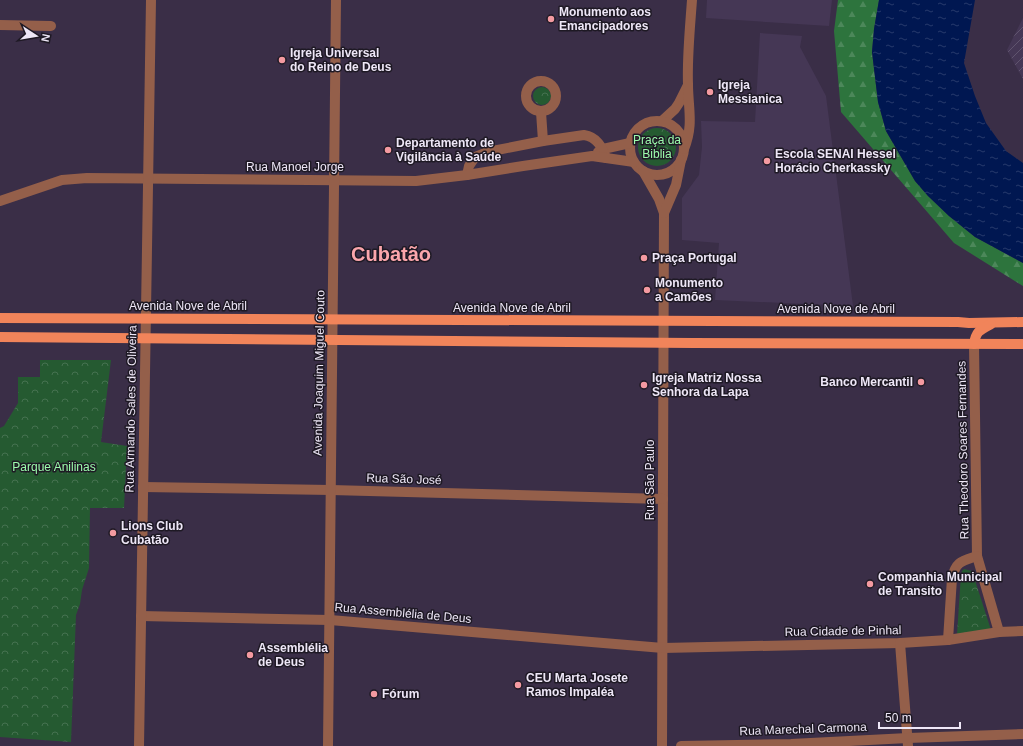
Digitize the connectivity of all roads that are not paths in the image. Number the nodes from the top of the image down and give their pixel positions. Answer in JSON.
{"nodes":[{"id":1,"x":150,"y":0,"type":"edge"},
{"id":2,"x":336,"y":0,"type":"edge"},
{"id":3,"x":692,"y":0,"type":"edge"},
{"id":4,"x":0,"y":25,"type":"edge"},
{"id":5,"x":51,"y":26,"type":"dead end"},
{"id":6,"x":688,"y":85,"type":"junction"},
{"id":7,"x":540,"y":112,"type":"dead end"},
{"id":8,"x":662,"y":121,"type":"junction"},
{"id":9,"x":543,"y":141,"type":"junction"},
{"id":10,"x":630,"y":143,"type":"junction"},
{"id":11,"x":605,"y":154,"type":"junction"},
{"id":12,"x":682,"y":155,"type":"junction"},
{"id":13,"x":634,"y":162,"type":"junction"},
{"id":14,"x":643,"y":171,"type":"junction"},
{"id":15,"x":467,"y":176,"type":"junction"},
{"id":16,"x":148,"y":179,"type":"junction"},
{"id":17,"x":334,"y":180,"type":"junction"},
{"id":18,"x":0,"y":201,"type":"edge"},
{"id":19,"x":664,"y":213,"type":"junction"},
{"id":20,"x":0,"y":318,"type":"edge"},
{"id":21,"x":146,"y":319,"type":"junction"},
{"id":22,"x":332,"y":320,"type":"junction"},
{"id":23,"x":664,"y":322,"type":"junction"},
{"id":24,"x":1023,"y":322,"type":"edge"},
{"id":25,"x":993,"y":323,"type":"junction"},
{"id":26,"x":0,"y":338,"type":"edge"},
{"id":27,"x":146,"y":338,"type":"junction"},
{"id":28,"x":332,"y":340,"type":"junction"},
{"id":29,"x":664,"y":342,"type":"junction"},
{"id":30,"x":974,"y":344,"type":"junction"},
{"id":31,"x":1023,"y":344,"type":"edge"},
{"id":32,"x":143,"y":486,"type":"junction"},
{"id":33,"x":331,"y":490,"type":"junction"},
{"id":34,"x":663,"y":499,"type":"junction"},
{"id":35,"x":977,"y":556,"type":"junction"},
{"id":36,"x":141,"y":616,"type":"junction"},
{"id":37,"x":330,"y":620,"type":"junction"},
{"id":38,"x":1023,"y":631,"type":"edge"},
{"id":39,"x":999,"y":632,"type":"junction"},
{"id":40,"x":948,"y":640,"type":"junction"},
{"id":41,"x":900,"y":643,"type":"junction"},
{"id":42,"x":663,"y":648,"type":"junction"},
{"id":43,"x":1023,"y":734,"type":"edge"},
{"id":44,"x":908,"y":742,"type":"edge"},
{"id":45,"x":791,"y":745,"type":"edge"},
{"id":46,"x":140,"y":746,"type":"edge"},
{"id":47,"x":328,"y":746,"type":"edge"},
{"id":48,"x":662,"y":746,"type":"edge"},
{"id":49,"x":681,"y":746,"type":"edge"}],
"edges":[{"from":1,"to":16,"type":"street","name":"Rua Armando Sales de Oliveira"},
{"from":2,"to":17,"type":"street","name":"Avenida Joaquim Miguel Couto"},
{"from":3,"to":6,"type":"street","name":"Rua São Paulo"},
{"from":4,"to":5,"type":"street"},
{"from":6,"to":8,"type":"street"},
{"from":6,"to":12,"type":"street","name":"Rua São Paulo"},
{"from":7,"to":9,"type":"street"},
{"from":8,"to":10,"type":"street"},
{"from":8,"to":12,"type":"street"},
{"from":9,"to":11,"type":"street"},
{"from":9,"to":15,"type":"street"},
{"from":10,"to":11,"type":"street","name":"Rua Manoel Jorge"},
{"from":10,"to":13,"type":"street"},
{"from":11,"to":13,"type":"street","name":"Rua Manoel Jorge"},
{"from":11,"to":15,"type":"street","name":"Rua Manoel Jorge"},
{"from":12,"to":14,"type":"street"},
{"from":12,"to":19,"type":"street","name":"Rua São Paulo"},
{"from":13,"to":14,"type":"street"},
{"from":14,"to":19,"type":"street","name":"Rua São Paulo"},
{"from":15,"to":17,"type":"street","name":"Rua Manoel Jorge"},
{"from":16,"to":17,"type":"street","name":"Rua Manoel Jorge"},
{"from":16,"to":18,"type":"street","name":"Rua Manoel Jorge"},
{"from":16,"to":21,"type":"street","name":"Rua Armando Sales de Oliveira"},
{"from":17,"to":22,"type":"street","name":"Avenida Joaquim Miguel Couto"},
{"from":19,"to":23,"type":"street","name":"Rua São Paulo"},
{"from":20,"to":21,"type":"main road","name":"Avenida Nove de Abril"},
{"from":21,"to":22,"type":"main road","name":"Avenida Nove de Abril"},
{"from":21,"to":27,"type":"street","name":"Rua Armando Sales de Oliveira"},
{"from":22,"to":23,"type":"main road","name":"Avenida Nove de Abril"},
{"from":22,"to":28,"type":"street","name":"Avenida Joaquim Miguel Couto"},
{"from":23,"to":25,"type":"main road","name":"Avenida Nove de Abril"},
{"from":23,"to":29,"type":"street","name":"Rua São Paulo"},
{"from":24,"to":25,"type":"main road","name":"Avenida Nove de Abril"},
{"from":25,"to":30,"type":"main road"},
{"from":26,"to":27,"type":"main road"},
{"from":27,"to":28,"type":"main road"},
{"from":27,"to":32,"type":"street","name":"Rua Armando Sales de Oliveira"},
{"from":28,"to":29,"type":"main road"},
{"from":28,"to":33,"type":"street","name":"Avenida Joaquim Miguel Couto"},
{"from":29,"to":30,"type":"main road"},
{"from":29,"to":34,"type":"street","name":"Rua São Paulo"},
{"from":30,"to":31,"type":"main road"},
{"from":30,"to":35,"type":"street","name":"Rua Theodoro Soares Fernandes"},
{"from":32,"to":33,"type":"street","name":"Rua São José"},
{"from":32,"to":36,"type":"street","name":"Rua Armando Sales de Oliveira"},
{"from":33,"to":34,"type":"street","name":"Rua São José"},
{"from":33,"to":37,"type":"street","name":"Avenida Joaquim Miguel Couto"},
{"from":34,"to":42,"type":"street","name":"Rua São Paulo"},
{"from":35,"to":39,"type":"street","name":"Rua Theodoro Soares Fernandes"},
{"from":35,"to":40,"type":"street"},
{"from":36,"to":37,"type":"street","name":"Rua Assemblélia de Deus"},
{"from":36,"to":46,"type":"street","name":"Rua Armando Sales de Oliveira"},
{"from":37,"to":42,"type":"street","name":"Rua Assemblélia de Deus"},
{"from":37,"to":47,"type":"street","name":"Avenida Joaquim Miguel Couto"},
{"from":38,"to":39,"type":"street","name":"Rua Cidade de Pinhal"},
{"from":39,"to":40,"type":"street","name":"Rua Cidade de Pinhal"},
{"from":40,"to":41,"type":"street","name":"Rua Cidade de Pinhal"},
{"from":41,"to":42,"type":"street","name":"Rua Cidade de Pinhal"},
{"from":41,"to":44,"type":"street"},
{"from":42,"to":48,"type":"street","name":"Rua São Paulo"},
{"from":43,"to":44,"type":"street","name":"Rua Marechal Carmona"},
{"from":44,"to":45,"type":"street","name":"Rua Marechal Carmona"},
{"from":45,"to":49,"type":"street","name":"Rua Marechal Carmona"}]}
